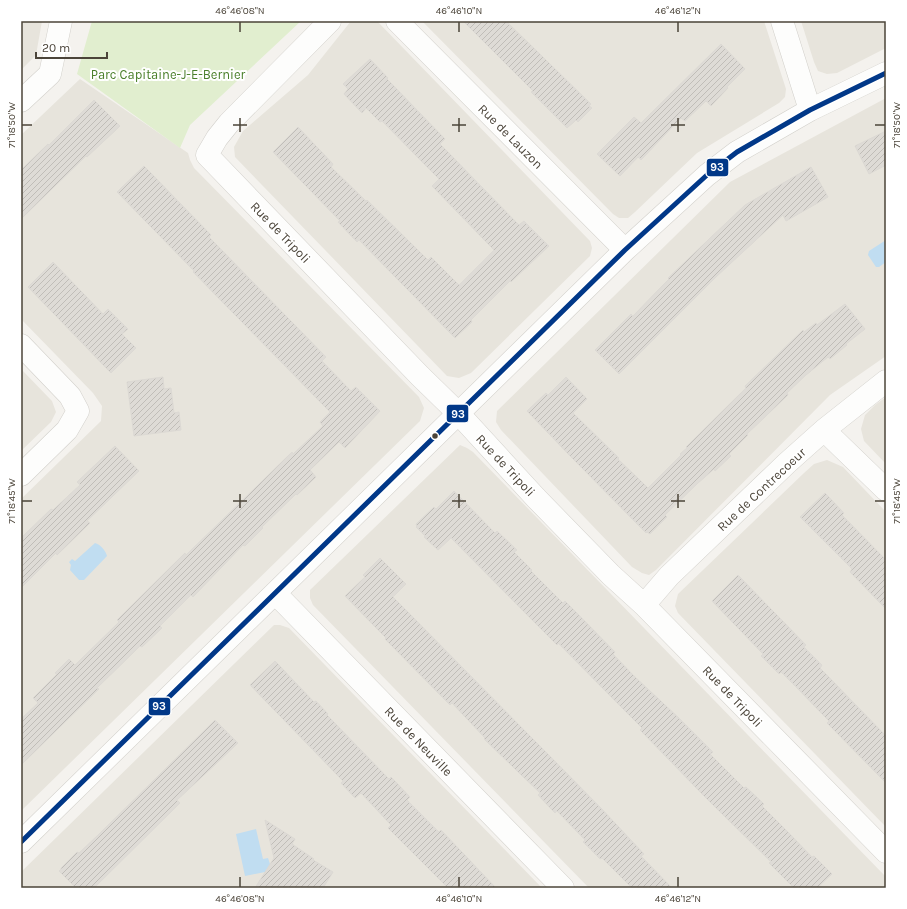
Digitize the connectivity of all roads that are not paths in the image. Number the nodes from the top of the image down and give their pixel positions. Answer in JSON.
{"nodes":[{"id":1,"x":61,"y":21,"type":"edge"},
{"id":2,"x":330,"y":21,"type":"edge"},
{"id":3,"x":397,"y":21,"type":"edge"},
{"id":4,"x":782,"y":21,"type":"edge"},
{"id":5,"x":886,"y":73,"type":"edge"},
{"id":6,"x":21,"y":101,"type":"edge"},
{"id":7,"x":810,"y":110,"type":"junction"},
{"id":8,"x":625,"y":250,"type":"junction"},
{"id":9,"x":21,"y":345,"type":"edge"},
{"id":10,"x":886,"y":381,"type":"edge"},
{"id":11,"x":459,"y":414,"type":"junction"},
{"id":12,"x":824,"y":430,"type":"junction"},
{"id":13,"x":21,"y":475,"type":"edge"},
{"id":14,"x":886,"y":490,"type":"edge"},
{"id":15,"x":275,"y":593,"type":"junction"},
{"id":16,"x":644,"y":605,"type":"junction"},
{"id":17,"x":21,"y":842,"type":"edge"},
{"id":18,"x":886,"y":852,"type":"edge"},
{"id":19,"x":563,"y":888,"type":"edge"}],
"edges":[{"from":1,"to":6,"type":"street"},
{"from":2,"to":11,"type":"street","name":"Rue de Tripoli"},
{"from":3,"to":8,"type":"street","name":"Rue de Lauzon"},
{"from":4,"to":7,"type":"street"},
{"from":5,"to":7,"type":"street"},
{"from":7,"to":8,"type":"street"},
{"from":8,"to":11,"type":"street"},
{"from":9,"to":13,"type":"street"},
{"from":10,"to":12,"type":"street","name":"Rue de Contrecoeur"},
{"from":11,"to":15,"type":"street"},
{"from":11,"to":16,"type":"street","name":"Rue de Tripoli"},
{"from":12,"to":14,"type":"street"},
{"from":12,"to":16,"type":"street","name":"Rue de Contrecoeur"},
{"from":15,"to":17,"type":"street"},
{"from":15,"to":19,"type":"street","name":"Rue de Neuville"},
{"from":16,"to":18,"type":"street","name":"Rue de Tripoli"}]}
